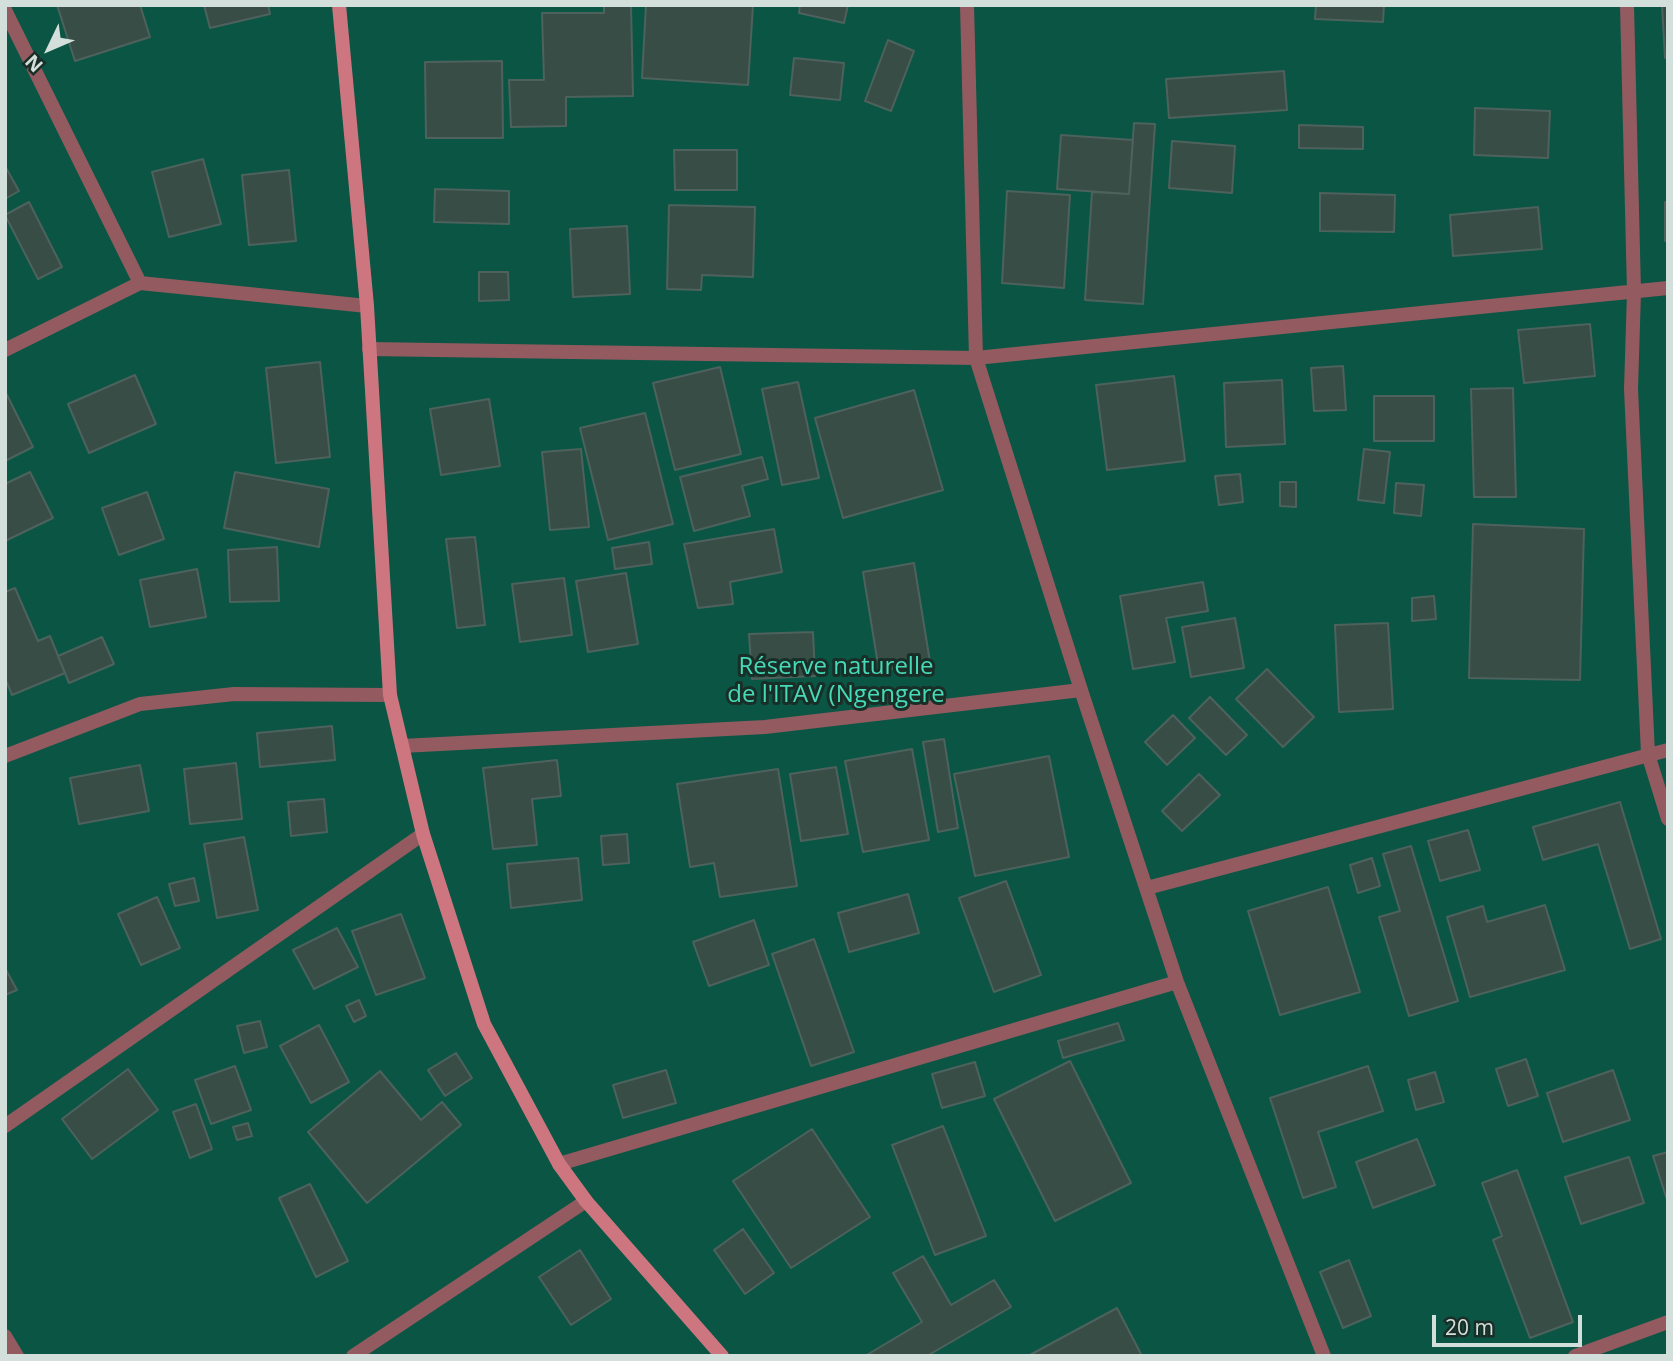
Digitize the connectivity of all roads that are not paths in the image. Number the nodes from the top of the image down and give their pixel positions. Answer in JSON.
{"nodes":[{"id":1,"x":339,"y":5,"type":"edge"},
{"id":2,"x":967,"y":5,"type":"edge"},
{"id":3,"x":1627,"y":5,"type":"edge"},
{"id":4,"x":5,"y":10,"type":"edge"},
{"id":5,"x":140,"y":283,"type":"junction"},
{"id":6,"x":1668,"y":288,"type":"edge"},
{"id":7,"x":1634,"y":292,"type":"junction"},
{"id":8,"x":367,"y":306,"type":"junction"},
{"id":9,"x":369,"y":349,"type":"junction"},
{"id":10,"x":5,"y":350,"type":"edge"},
{"id":11,"x":976,"y":359,"type":"junction"},
{"id":12,"x":1081,"y":690,"type":"junction"},
{"id":13,"x":390,"y":695,"type":"junction"},
{"id":14,"x":402,"y":746,"type":"junction"},
{"id":15,"x":1668,"y":750,"type":"edge"},
{"id":16,"x":1648,"y":754,"type":"junction"},
{"id":17,"x":5,"y":757,"type":"edge"},
{"id":18,"x":1668,"y":819,"type":"edge"},
{"id":19,"x":423,"y":834,"type":"junction"},
{"id":20,"x":1147,"y":888,"type":"junction"},
{"id":21,"x":1177,"y":982,"type":"junction"},
{"id":22,"x":5,"y":1126,"type":"edge"},
{"id":23,"x":559,"y":1164,"type":"junction"},
{"id":24,"x":586,"y":1201,"type":"junction"},
{"id":25,"x":1668,"y":1322,"type":"edge"},
{"id":26,"x":5,"y":1336,"type":"edge"},
{"id":27,"x":17,"y":1356,"type":"edge"},
{"id":28,"x":353,"y":1356,"type":"edge"},
{"id":29,"x":722,"y":1356,"type":"edge"},
{"id":30,"x":1324,"y":1356,"type":"edge"},
{"id":31,"x":1575,"y":1356,"type":"edge"}],
"edges":[{"from":1,"to":8,"type":"street"},
{"from":2,"to":11,"type":"street"},
{"from":3,"to":7,"type":"street"},
{"from":4,"to":5,"type":"street"},
{"from":5,"to":8,"type":"street"},
{"from":5,"to":10,"type":"street"},
{"from":6,"to":7,"type":"street"},
{"from":7,"to":11,"type":"street"},
{"from":7,"to":16,"type":"street"},
{"from":8,"to":9,"type":"street"},
{"from":9,"to":11,"type":"street"},
{"from":9,"to":13,"type":"street"},
{"from":11,"to":12,"type":"street"},
{"from":12,"to":14,"type":"street"},
{"from":12,"to":20,"type":"street"},
{"from":13,"to":14,"type":"street"},
{"from":13,"to":17,"type":"street"},
{"from":14,"to":19,"type":"street"},
{"from":15,"to":16,"type":"street"},
{"from":16,"to":18,"type":"street"},
{"from":16,"to":20,"type":"street"},
{"from":19,"to":22,"type":"street"},
{"from":19,"to":23,"type":"street"},
{"from":20,"to":21,"type":"street"},
{"from":21,"to":23,"type":"street"},
{"from":21,"to":30,"type":"street"},
{"from":23,"to":24,"type":"street"},
{"from":24,"to":28,"type":"street"},
{"from":24,"to":29,"type":"street"},
{"from":25,"to":31,"type":"street"},
{"from":26,"to":27,"type":"street"}]}
